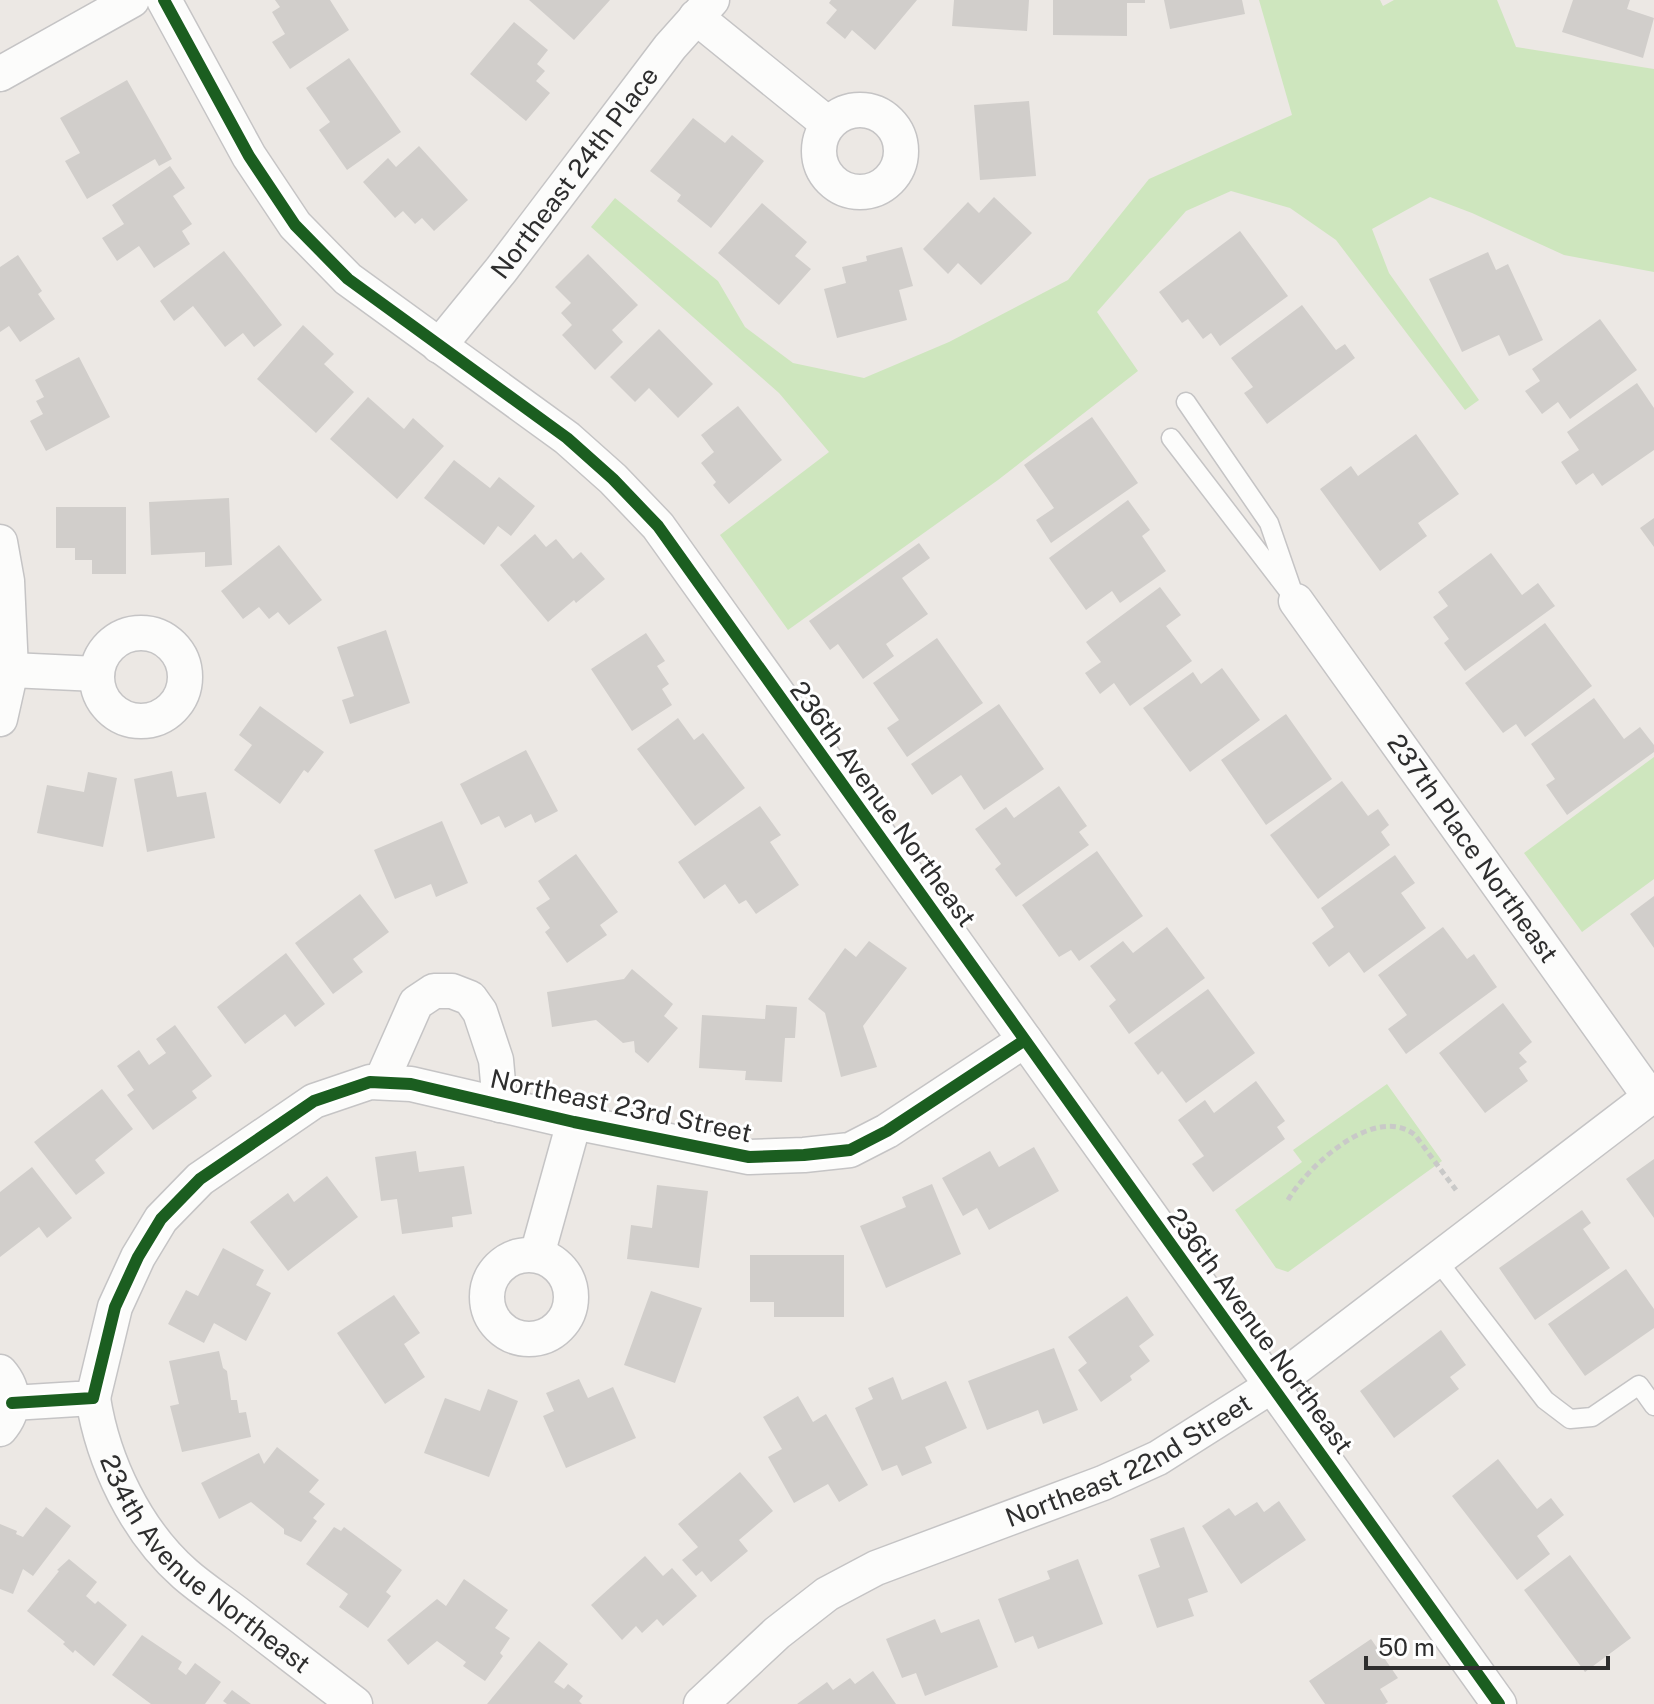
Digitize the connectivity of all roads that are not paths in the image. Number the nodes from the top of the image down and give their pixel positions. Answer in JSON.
{"nodes":[{"id":1,"x":132,"y":0,"type":"edge"},
{"id":2,"x":164,"y":0,"type":"edge"},
{"id":3,"x":704,"y":8,"type":"edge"},
{"id":4,"x":0,"y":74,"type":"edge"},
{"id":5,"x":828,"y":124,"type":"dead end"},
{"id":6,"x":439,"y":346,"type":"junction"},
{"id":7,"x":1186,"y":402,"type":"dead end"},
{"id":8,"x":1171,"y":438,"type":"dead end"},
{"id":9,"x":0,"y":542,"type":"edge"},
{"id":10,"x":1296,"y":601,"type":"junction"},
{"id":11,"x":11,"y":670,"type":"junction"},
{"id":12,"x":97,"y":674,"type":"dead end"},
{"id":13,"x":0,"y":719,"type":"edge"},
{"id":14,"x":1025,"y":1040,"type":"junction"},
{"id":15,"x":375,"y":1082,"type":"junction"},
{"id":16,"x":1652,"y":1096,"type":"edge"},
{"id":17,"x":500,"y":1105,"type":"junction"},
{"id":18,"x":574,"y":1122,"type":"junction"},
{"id":19,"x":537,"y":1255,"type":"dead end"},
{"id":20,"x":1437,"y":1260,"type":"junction"},
{"id":21,"x":1273,"y":1385,"type":"junction"},
{"id":22,"x":93,"y":1398,"type":"junction"},
{"id":23,"x":4,"y":1402,"type":"edge"},
{"id":24,"x":1654,"y":1406,"type":"edge"},
{"id":25,"x":355,"y":1704,"type":"edge"},
{"id":26,"x":701,"y":1704,"type":"edge"},
{"id":27,"x":1499,"y":1704,"type":"edge"}],
"edges":[{"from":1,"to":4,"type":"street"},
{"from":2,"to":6,"type":"street","name":"236th Avenue Northeast"},
{"from":3,"to":5,"type":"street"},
{"from":3,"to":6,"type":"street","name":"Northeast 24th Place"},
{"from":6,"to":14,"type":"street","name":"236th Avenue Northeast"},
{"from":7,"to":10,"type":"lane"},
{"from":8,"to":10,"type":"lane"},
{"from":9,"to":11,"type":"street"},
{"from":10,"to":16,"type":"street","name":"237th Place Northeast"},
{"from":11,"to":12,"type":"street"},
{"from":11,"to":13,"type":"street"},
{"from":14,"to":18,"type":"street","name":"Northeast 23rd Street"},
{"from":14,"to":21,"type":"street","name":"236th Avenue Northeast"},
{"from":15,"to":17,"type":"street","name":"Northeast 23rd Street"},
{"from":15,"to":17,"type":"street","name":"Northeast 23rd Street"},
{"from":15,"to":22,"type":"street"},
{"from":16,"to":20,"type":"street","name":"Northeast 22nd Street"},
{"from":17,"to":18,"type":"street","name":"Northeast 23rd Street"},
{"from":18,"to":19,"type":"street"},
{"from":20,"to":21,"type":"street","name":"Northeast 22nd Street"},
{"from":20,"to":24,"type":"lane"},
{"from":21,"to":26,"type":"street","name":"Northeast 22nd Street"},
{"from":21,"to":27,"type":"street","name":"236th Avenue Northeast"},
{"from":22,"to":23,"type":"street"},
{"from":22,"to":25,"type":"street","name":"234th Avenue Northeast"}]}
